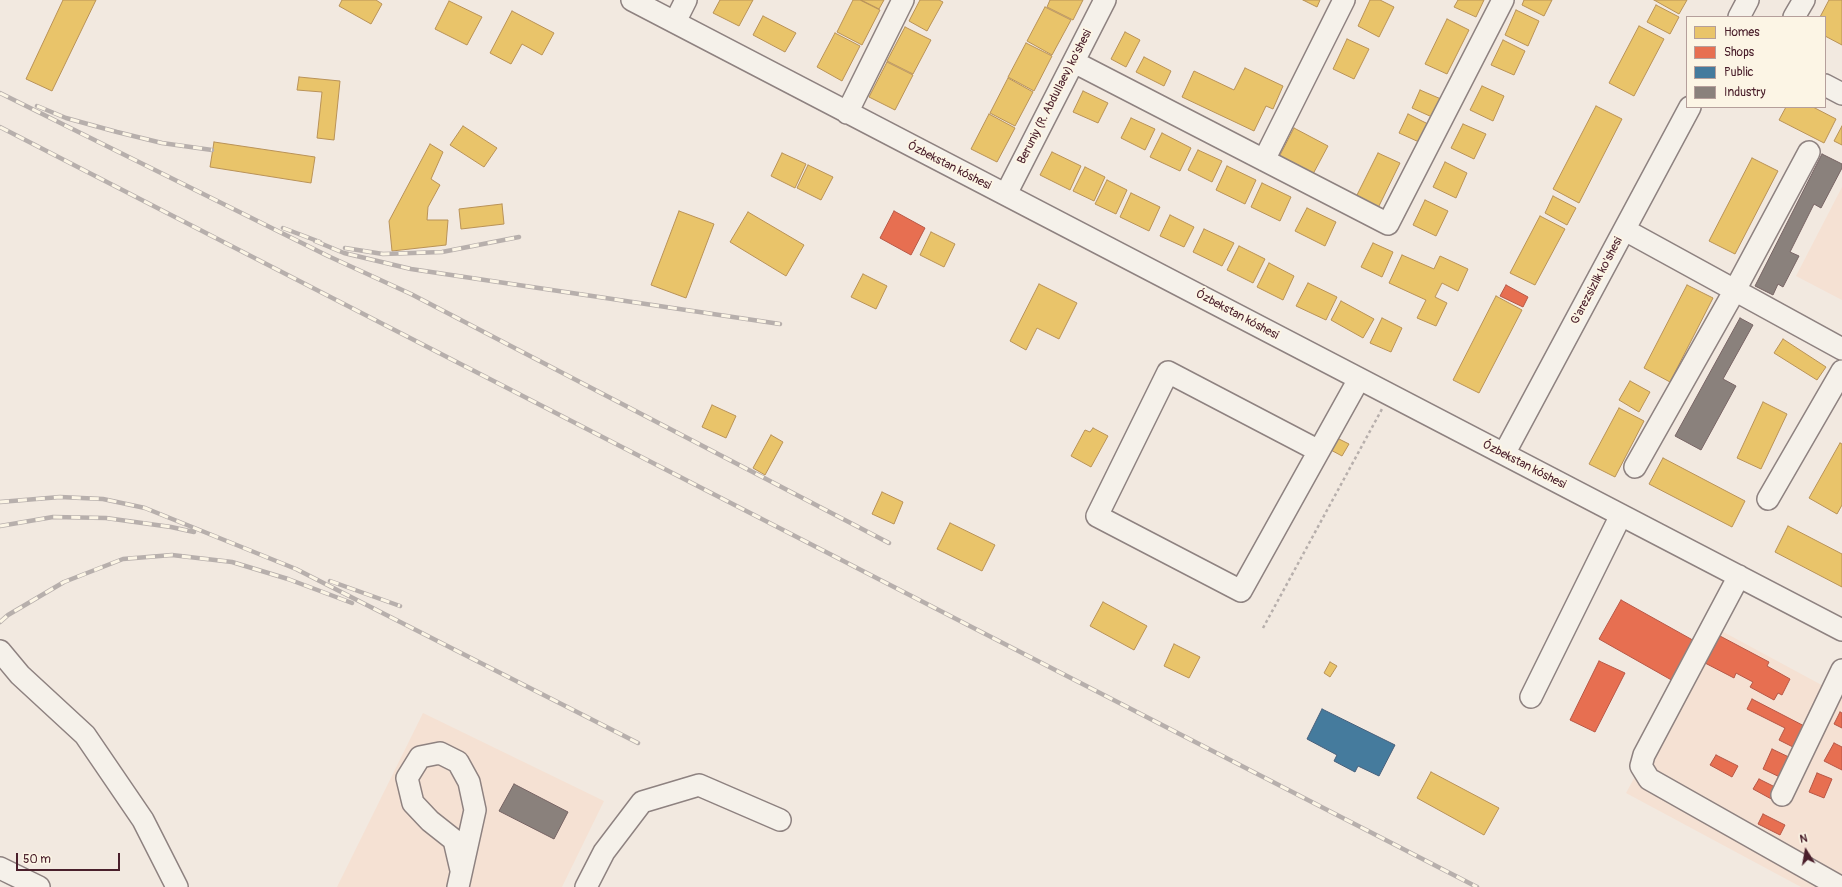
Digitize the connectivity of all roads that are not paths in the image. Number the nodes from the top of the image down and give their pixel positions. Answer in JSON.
{"nodes":[{"id":1,"x":632,"y":0,"type":"edge"},
{"id":2,"x":686,"y":0,"type":"edge"},
{"id":3,"x":903,"y":0,"type":"edge"},
{"id":4,"x":1105,"y":0,"type":"edge"},
{"id":5,"x":1344,"y":0,"type":"edge"},
{"id":6,"x":1503,"y":0,"type":"edge"},
{"id":7,"x":1748,"y":0,"type":"edge"},
{"id":8,"x":1804,"y":0,"type":"edge"},
{"id":9,"x":1740,"y":16,"type":"edge"},
{"id":10,"x":1795,"y":16,"type":"edge"},
{"id":11,"x":675,"y":22,"type":"junction"},
{"id":12,"x":1074,"y":62,"type":"junction"},
{"id":13,"x":1826,"y":86,"type":"edge"},
{"id":14,"x":1842,"y":94,"type":"edge"},
{"id":15,"x":1689,"y":108,"type":"edge"},
{"id":16,"x":847,"y":113,"type":"junction"},
{"id":17,"x":1809,"y":152,"type":"dead end"},
{"id":18,"x":1264,"y":160,"type":"junction"},
{"id":19,"x":1006,"y":194,"type":"junction"},
{"id":20,"x":1624,"y":230,"type":"junction"},
{"id":21,"x":1735,"y":290,"type":"junction"},
{"id":22,"x":1842,"y":348,"type":"edge"},
{"id":23,"x":1842,"y":371,"type":"edge"},
{"id":24,"x":1359,"y":379,"type":"junction"},
{"id":25,"x":1319,"y":451,"type":"junction"},
{"id":26,"x":1504,"y":454,"type":"junction"},
{"id":27,"x":1635,"y":467,"type":"dead end"},
{"id":28,"x":1768,"y":499,"type":"dead end"},
{"id":29,"x":1621,"y":515,"type":"junction"},
{"id":30,"x":1739,"y":576,"type":"junction"},
{"id":31,"x":1842,"y":630,"type":"edge"},
{"id":32,"x":0,"y":651,"type":"edge"},
{"id":33,"x":1842,"y":670,"type":"edge"},
{"id":34,"x":1531,"y":697,"type":"dead end"},
{"id":35,"x":1782,"y":795,"type":"dead end"},
{"id":36,"x":780,"y":820,"type":"dead end"},
{"id":37,"x":0,"y":868,"type":"edge"},
{"id":38,"x":460,"y":879,"type":"edge"},
{"id":39,"x":39,"y":887,"type":"edge"},
{"id":40,"x":177,"y":887,"type":"edge"},
{"id":41,"x":586,"y":887,"type":"edge"},
{"id":42,"x":1840,"y":887,"type":"edge"}],
"edges":[{"from":1,"to":11,"type":"street","name":"Ózbekstan kóshesi"},
{"from":2,"to":11,"type":"street"},
{"from":3,"to":16,"type":"street"},
{"from":4,"to":12,"type":"street","name":"Beruniy (R. Abdullaev) ko'shesi"},
{"from":5,"to":18,"type":"street"},
{"from":6,"to":18,"type":"street"},
{"from":7,"to":9,"type":"street"},
{"from":8,"to":10,"type":"street"},
{"from":11,"to":16,"type":"street","name":"Ózbekstan kóshesi"},
{"from":12,"to":18,"type":"street"},
{"from":12,"to":19,"type":"street","name":"Beruniy (R. Abdullaev) ko'shesi"},
{"from":13,"to":14,"type":"street"},
{"from":15,"to":20,"type":"street","name":"G'arezsizlik ko'shesi"},
{"from":16,"to":19,"type":"street","name":"Ózbekstan kóshesi"},
{"from":17,"to":21,"type":"street"},
{"from":19,"to":24,"type":"street","name":"Ózbekstan kóshesi"},
{"from":20,"to":21,"type":"street"},
{"from":20,"to":26,"type":"street","name":"G'arezsizlik ko'shesi"},
{"from":21,"to":22,"type":"street"},
{"from":21,"to":27,"type":"street"},
{"from":23,"to":28,"type":"street"},
{"from":24,"to":25,"type":"street"},
{"from":24,"to":26,"type":"street","name":"Ózbekstan kóshesi"},
{"from":25,"to":25,"type":"street"},
{"from":26,"to":29,"type":"street","name":"Ózbekstan kóshesi"},
{"from":29,"to":30,"type":"street","name":"Ózbekstan kóshesi"},
{"from":29,"to":34,"type":"street"},
{"from":30,"to":31,"type":"street","name":"Ózbekstan kóshesi"},
{"from":30,"to":42,"type":"street"},
{"from":32,"to":40,"type":"street"},
{"from":33,"to":35,"type":"street"},
{"from":36,"to":41,"type":"street"},
{"from":37,"to":39,"type":"street"},
{"from":38,"to":38,"type":"street"}]}
